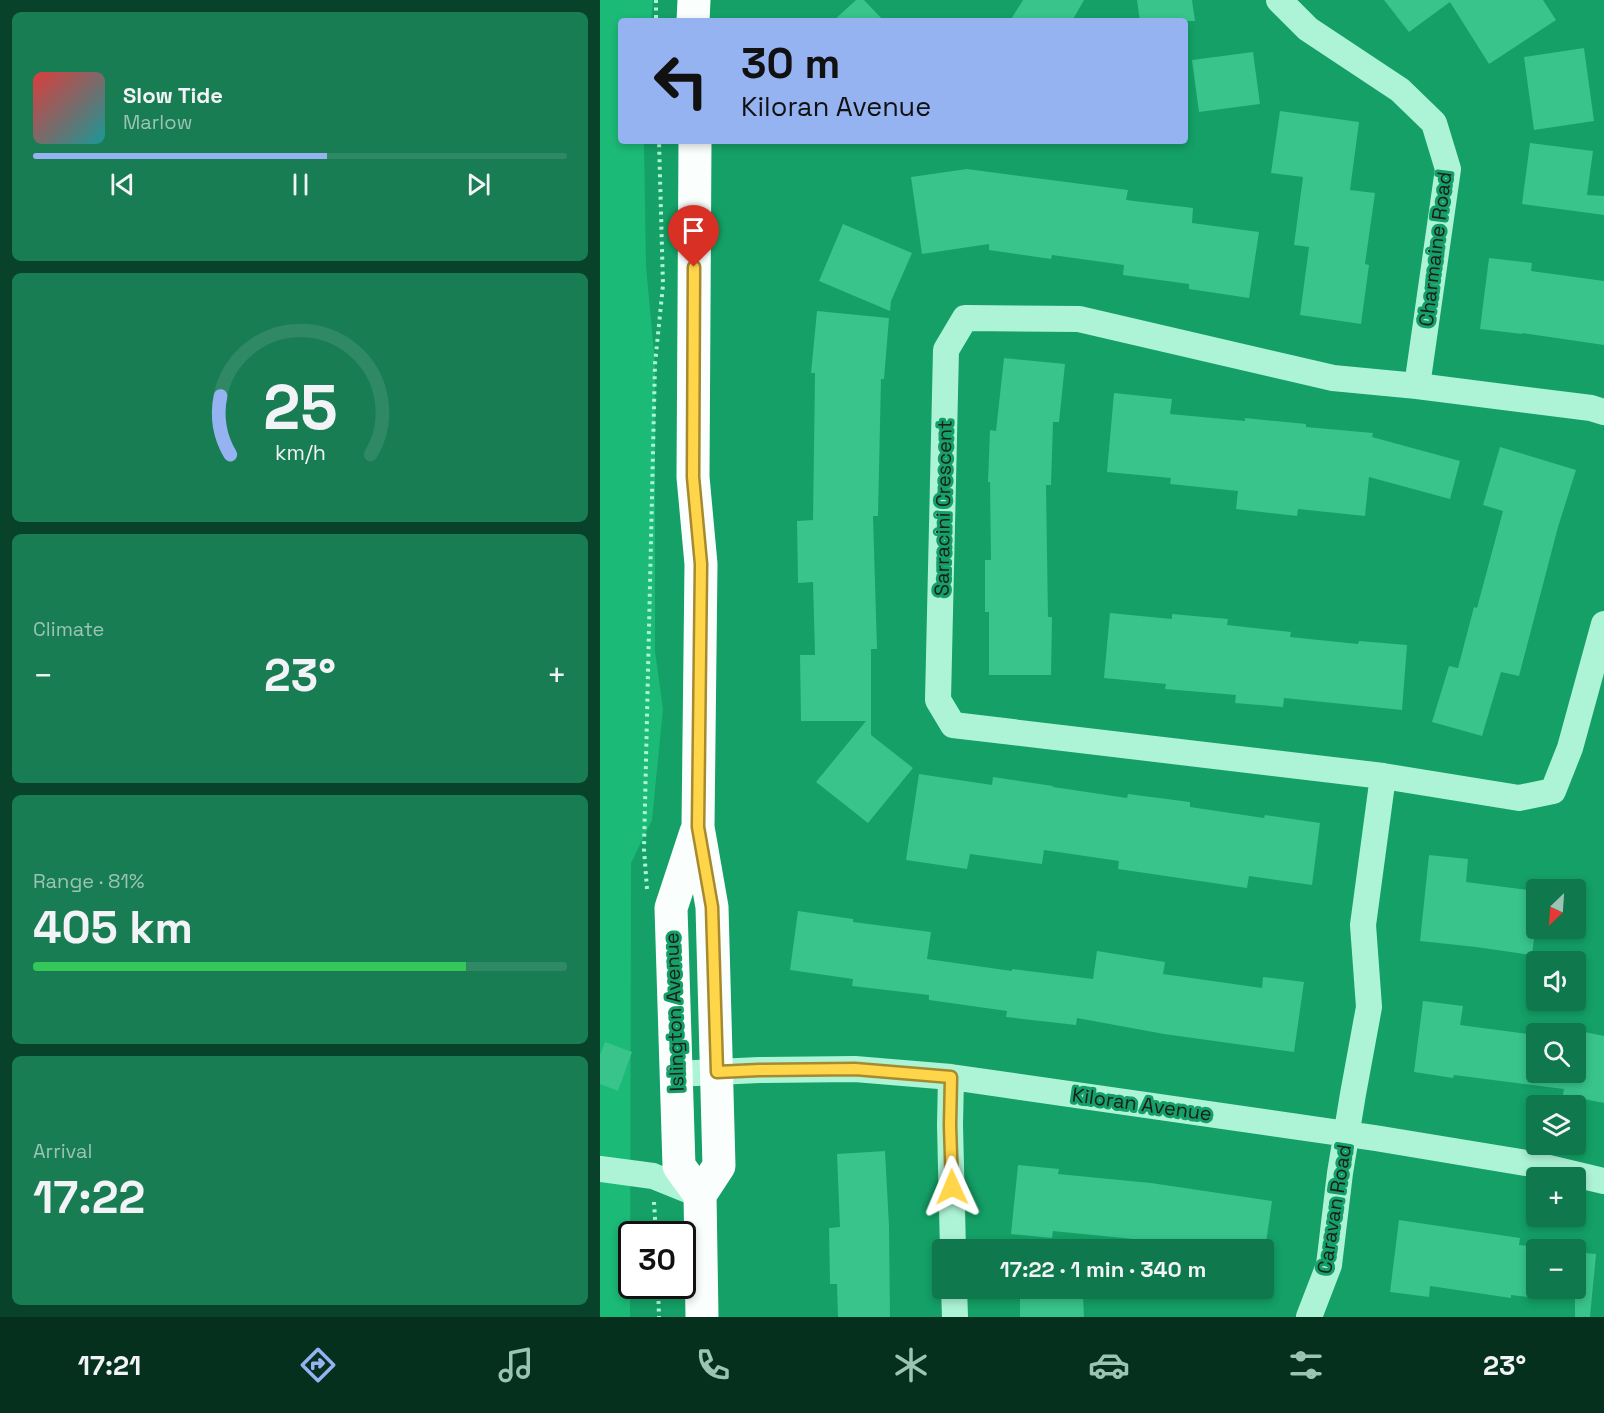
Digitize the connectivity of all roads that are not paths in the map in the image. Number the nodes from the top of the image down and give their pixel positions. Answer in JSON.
{"nodes":[{"id":1,"x":694,"y":0,"type":"edge"},
{"id":2,"x":1279,"y":0,"type":"edge"},
{"id":3,"x":693,"y":18,"type":"edge"},
{"id":4,"x":695,"y":144,"type":"edge"},
{"id":5,"x":1417,"y":386,"type":"junction"},
{"id":6,"x":1604,"y":412,"type":"edge"},
{"id":7,"x":1604,"y":624,"type":"edge"},
{"id":8,"x":1383,"y":776,"type":"junction"},
{"id":9,"x":698,"y":827,"type":"junction"},
{"id":10,"x":717,"y":1072,"type":"junction"},
{"id":11,"x":675,"y":1074,"type":"junction"},
{"id":12,"x":951,"y":1077,"type":"junction"},
{"id":13,"x":1346,"y":1134,"type":"junction"},
{"id":14,"x":600,"y":1169,"type":"edge"},
{"id":15,"x":1604,"y":1181,"type":"edge"},
{"id":16,"x":700,"y":1195,"type":"junction"},
{"id":17,"x":953,"y":1239,"type":"edge"},
{"id":18,"x":954,"y":1299,"type":"edge"},
{"id":19,"x":702,"y":1317,"type":"edge"},
{"id":20,"x":955,"y":1317,"type":"edge"},
{"id":21,"x":1309,"y":1317,"type":"edge"}],
"edges":[{"from":1,"to":3,"type":"main road"},
{"from":2,"to":5,"type":"street","name":"Charmaine Road"},
{"from":4,"to":9,"type":"main road","name":"Islington Avenue"},
{"from":5,"to":6,"type":"street"},
{"from":5,"to":8,"type":"street","name":"Sarracini Crescent"},
{"from":7,"to":8,"type":"street"},
{"from":8,"to":13,"type":"street"},
{"from":9,"to":10,"type":"main road","name":"Islington Avenue"},
{"from":9,"to":11,"type":"main road","name":"Islington Avenue"},
{"from":10,"to":11,"type":"street","name":"Kiloran Avenue"},
{"from":10,"to":12,"type":"street","name":"Kiloran Avenue"},
{"from":10,"to":16,"type":"main road","name":"Islington Avenue"},
{"from":11,"to":16,"type":"main road","name":"Islington Avenue"},
{"from":12,"to":13,"type":"street","name":"Kiloran Avenue"},
{"from":12,"to":17,"type":"street"},
{"from":13,"to":15,"type":"street","name":"Kiloran Avenue"},
{"from":13,"to":21,"type":"street","name":"Caravan Road"},
{"from":14,"to":16,"type":"street"},
{"from":16,"to":19,"type":"main road"},
{"from":18,"to":20,"type":"street"}]}
